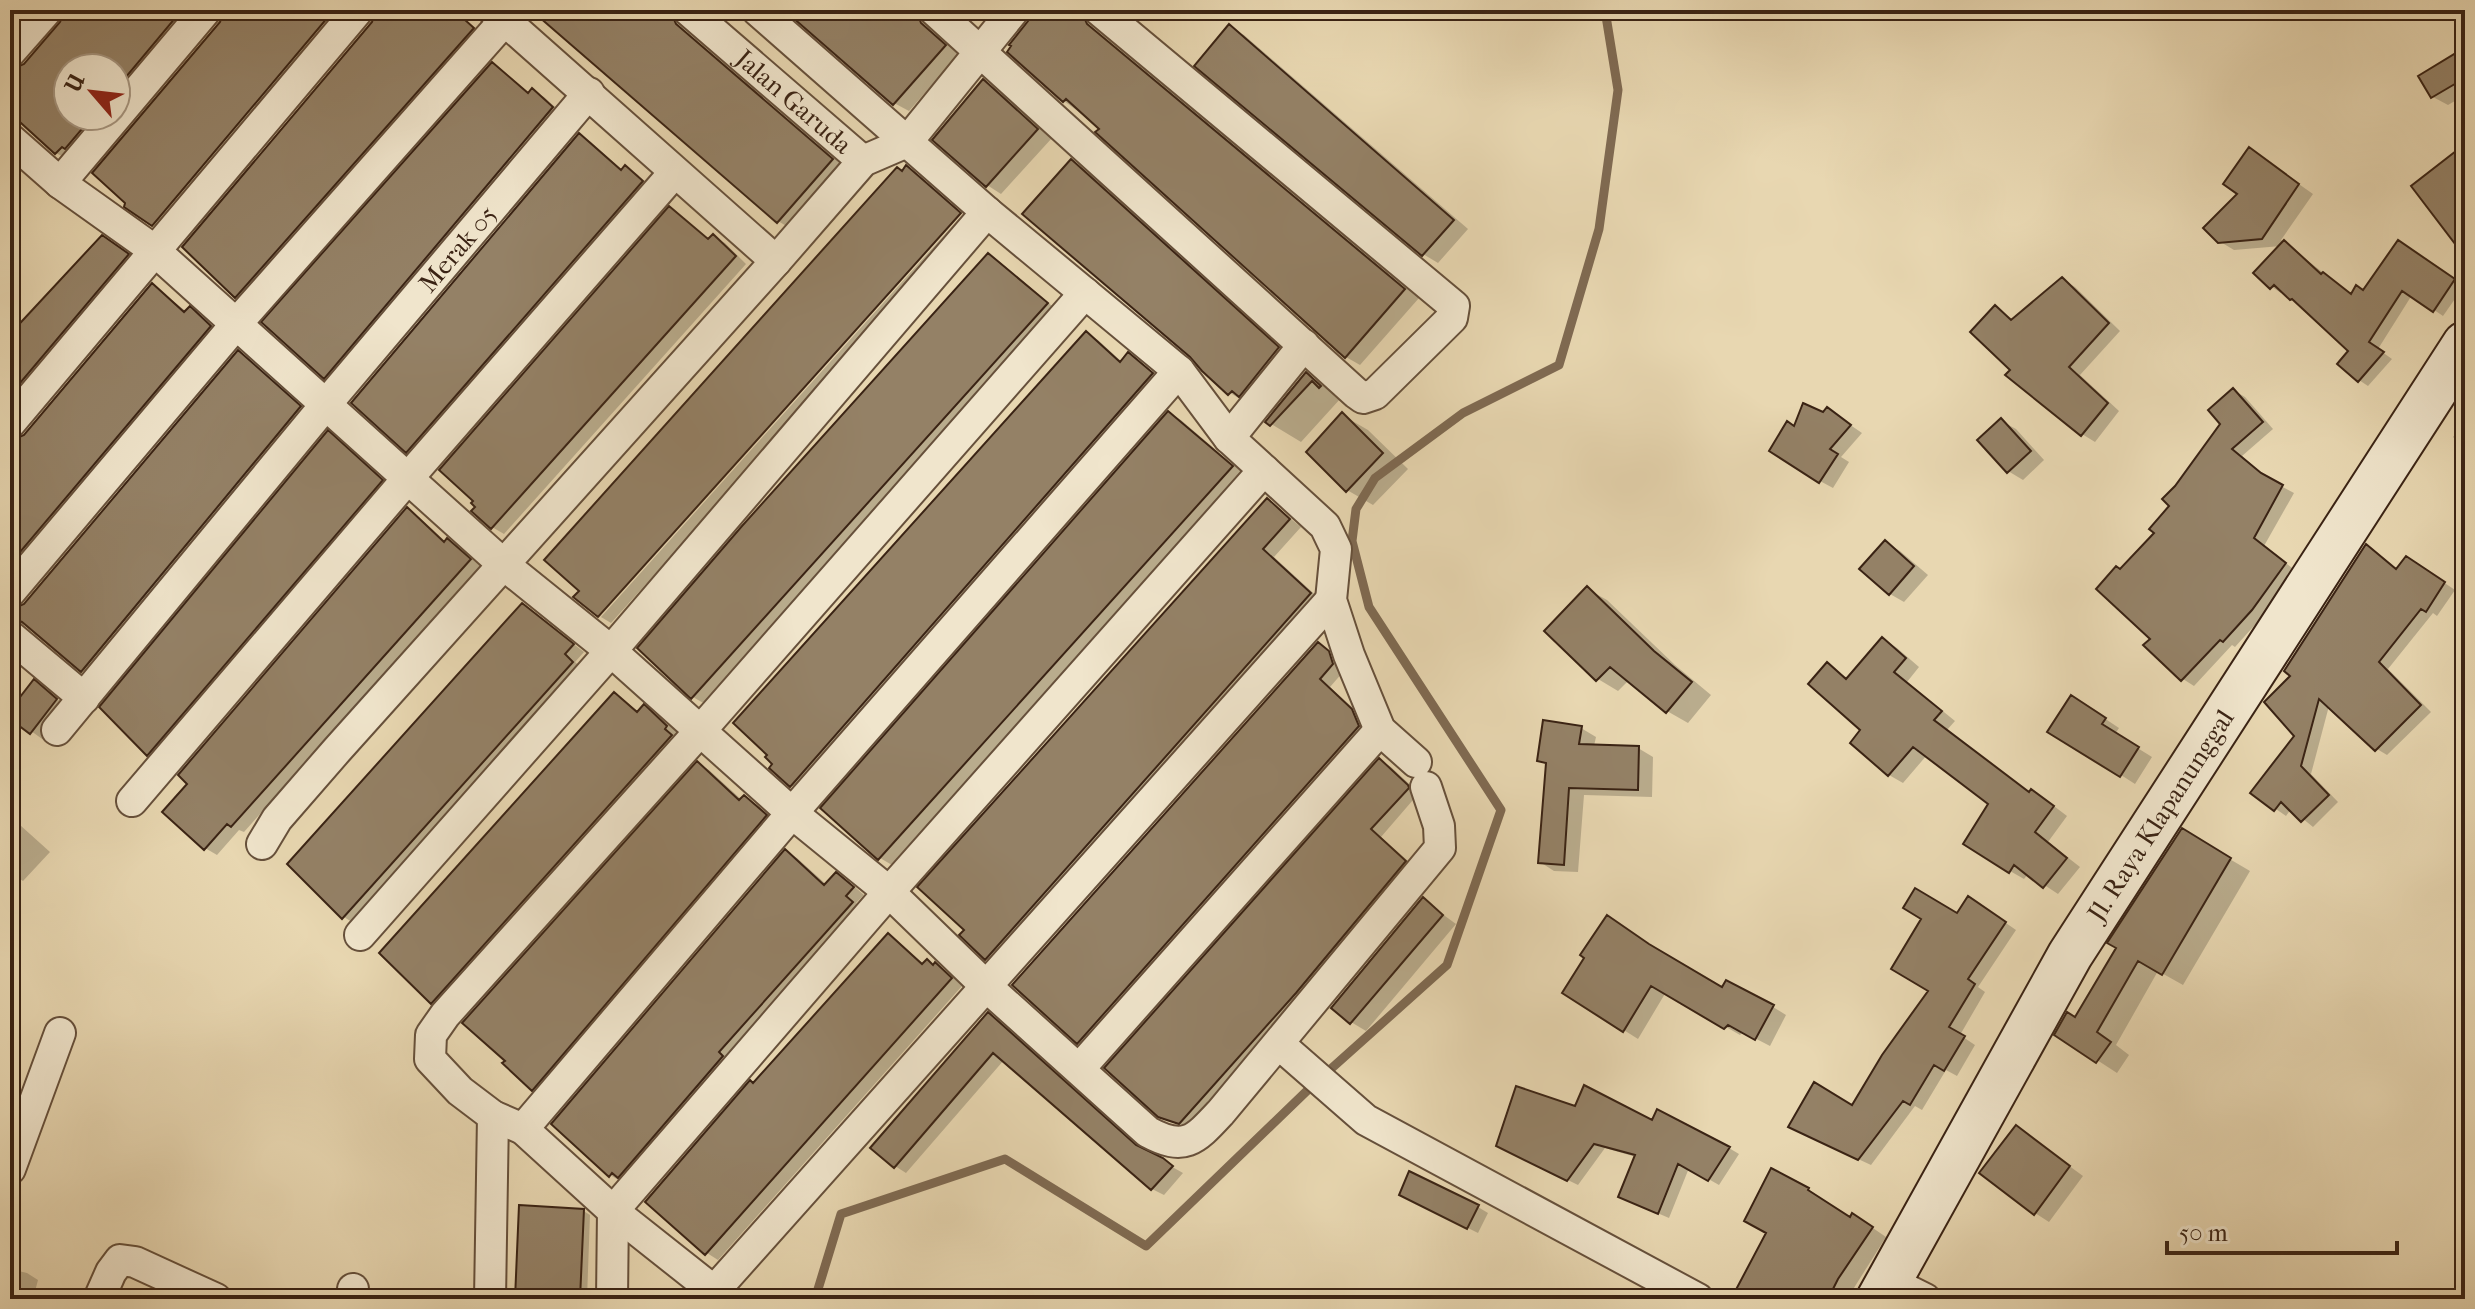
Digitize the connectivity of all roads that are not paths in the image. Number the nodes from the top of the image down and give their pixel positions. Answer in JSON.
{"nodes":[{"id":1,"x":47,"y":10,"type":"edge"},
{"id":2,"x":206,"y":10,"type":"edge"},
{"id":3,"x":358,"y":10,"type":"edge"},
{"id":4,"x":688,"y":10,"type":"edge"},
{"id":5,"x":757,"y":10,"type":"edge"},
{"id":6,"x":934,"y":10,"type":"edge"},
{"id":7,"x":1014,"y":10,"type":"edge"},
{"id":8,"x":1099,"y":10,"type":"edge"},
{"id":9,"x":499,"y":15,"type":"edge"},
{"id":10,"x":10,"y":52,"type":"edge"},
{"id":11,"x":981,"y":52,"type":"junction"},
{"id":12,"x":589,"y":93,"type":"junction"},
{"id":13,"x":10,"y":139,"type":"edge"},
{"id":14,"x":907,"y":142,"type":"junction"},
{"id":15,"x":863,"y":161,"type":"junction"},
{"id":16,"x":674,"y":173,"type":"junction"},
{"id":17,"x":60,"y":183,"type":"junction"},
{"id":18,"x":987,"y":212,"type":"junction"},
{"id":19,"x":154,"y":250,"type":"junction"},
{"id":20,"x":776,"y":261,"type":"junction"},
{"id":21,"x":1085,"y":293,"type":"junction"},
{"id":22,"x":237,"y":323,"type":"junction"},
{"id":23,"x":2465,"y":344,"type":"edge"},
{"id":24,"x":1304,"y":345,"type":"junction"},
{"id":25,"x":1179,"y":371,"type":"junction"},
{"id":26,"x":327,"y":403,"type":"junction"},
{"id":27,"x":10,"y":423,"type":"edge"},
{"id":28,"x":1229,"y":438,"type":"junction"},
{"id":29,"x":1264,"y":470,"type":"junction"},
{"id":30,"x":408,"y":478,"type":"junction"},
{"id":31,"x":503,"y":564,"type":"junction"},
{"id":32,"x":10,"y":592,"type":"edge"},
{"id":33,"x":1331,"y":600,"type":"junction"},
{"id":34,"x":10,"y":636,"type":"edge"},
{"id":35,"x":611,"y":651,"type":"junction"},
{"id":36,"x":84,"y":698,"type":"junction"},
{"id":37,"x":57,"y":730,"type":"dead end"},
{"id":38,"x":701,"y":730,"type":"junction"},
{"id":39,"x":1380,"y":730,"type":"junction"},
{"id":40,"x":132,"y":801,"type":"dead end"},
{"id":41,"x":792,"y":813,"type":"junction"},
{"id":42,"x":262,"y":844,"type":"dead end"},
{"id":43,"x":889,"y":892,"type":"junction"},
{"id":44,"x":360,"y":935,"type":"dead end"},
{"id":45,"x":986,"y":986,"type":"junction"},
{"id":46,"x":60,"y":1033,"type":"dead end"},
{"id":47,"x":1289,"y":1054,"type":"junction"},
{"id":48,"x":1080,"y":1068,"type":"junction"},
{"id":49,"x":493,"y":1116,"type":"junction"},
{"id":50,"x":523,"y":1129,"type":"junction"},
{"id":51,"x":10,"y":1169,"type":"edge"},
{"id":52,"x":613,"y":1211,"type":"junction"},
{"id":53,"x":1898,"y":1293,"type":"edge"},
{"id":54,"x":714,"y":1295,"type":"edge"},
{"id":55,"x":99,"y":1299,"type":"edge"},
{"id":56,"x":216,"y":1299,"type":"edge"},
{"id":57,"x":490,"y":1299,"type":"edge"},
{"id":58,"x":612,"y":1299,"type":"edge"},
{"id":59,"x":1698,"y":1299,"type":"edge"}],
"edges":[{"from":1,"to":10,"type":"street"},
{"from":2,"to":17,"type":"street"},
{"from":3,"to":19,"type":"street"},
{"from":4,"to":15,"type":"street","name":"Jalan Garuda"},
{"from":5,"to":14,"type":"street","name":"Jalan Garuda"},
{"from":6,"to":11,"type":"street"},
{"from":7,"to":11,"type":"street"},
{"from":8,"to":24,"type":"street"},
{"from":9,"to":12,"type":"street"},
{"from":9,"to":22,"type":"street"},
{"from":11,"to":14,"type":"street"},
{"from":11,"to":24,"type":"street"},
{"from":12,"to":16,"type":"street"},
{"from":12,"to":26,"type":"street","name":"Merak 05"},
{"from":13,"to":17,"type":"street"},
{"from":14,"to":15,"type":"street"},
{"from":14,"to":18,"type":"street","name":"Jalan Garuda"},
{"from":15,"to":20,"type":"street"},
{"from":16,"to":20,"type":"street"},
{"from":16,"to":30,"type":"street"},
{"from":17,"to":19,"type":"street"},
{"from":18,"to":21,"type":"street","name":"Jalan Garuda"},
{"from":18,"to":35,"type":"street"},
{"from":19,"to":22,"type":"street"},
{"from":19,"to":27,"type":"street"},
{"from":20,"to":31,"type":"street"},
{"from":21,"to":25,"type":"street","name":"Jalan Garuda"},
{"from":21,"to":38,"type":"street"},
{"from":22,"to":26,"type":"street"},
{"from":22,"to":32,"type":"street"},
{"from":23,"to":53,"type":"street","name":"Jl. Raya Klapanunggal"},
{"from":24,"to":28,"type":"street"},
{"from":25,"to":28,"type":"street","name":"Jalan Garuda"},
{"from":25,"to":41,"type":"street"},
{"from":26,"to":30,"type":"street"},
{"from":26,"to":36,"type":"street","name":"Merak 05"},
{"from":28,"to":29,"type":"street","name":"Jalan Garuda"},
{"from":29,"to":33,"type":"street","name":"Jalan Garuda"},
{"from":29,"to":43,"type":"street"},
{"from":30,"to":31,"type":"street"},
{"from":30,"to":40,"type":"street"},
{"from":31,"to":35,"type":"street"},
{"from":31,"to":42,"type":"street"},
{"from":33,"to":39,"type":"street"},
{"from":33,"to":45,"type":"street"},
{"from":34,"to":36,"type":"street"},
{"from":35,"to":38,"type":"street"},
{"from":35,"to":44,"type":"street"},
{"from":36,"to":37,"type":"street","name":"Merak 05"},
{"from":38,"to":41,"type":"street"},
{"from":38,"to":49,"type":"street"},
{"from":39,"to":47,"type":"street"},
{"from":39,"to":48,"type":"street"},
{"from":41,"to":43,"type":"street"},
{"from":41,"to":50,"type":"street"},
{"from":43,"to":45,"type":"street"},
{"from":43,"to":52,"type":"street"},
{"from":45,"to":48,"type":"street"},
{"from":45,"to":54,"type":"street"},
{"from":46,"to":51,"type":"street"},
{"from":47,"to":48,"type":"street"},
{"from":47,"to":59,"type":"street"},
{"from":49,"to":50,"type":"street"},
{"from":49,"to":57,"type":"street"},
{"from":50,"to":52,"type":"street"},
{"from":52,"to":54,"type":"street"},
{"from":52,"to":58,"type":"street"},
{"from":55,"to":56,"type":"street"}]}
